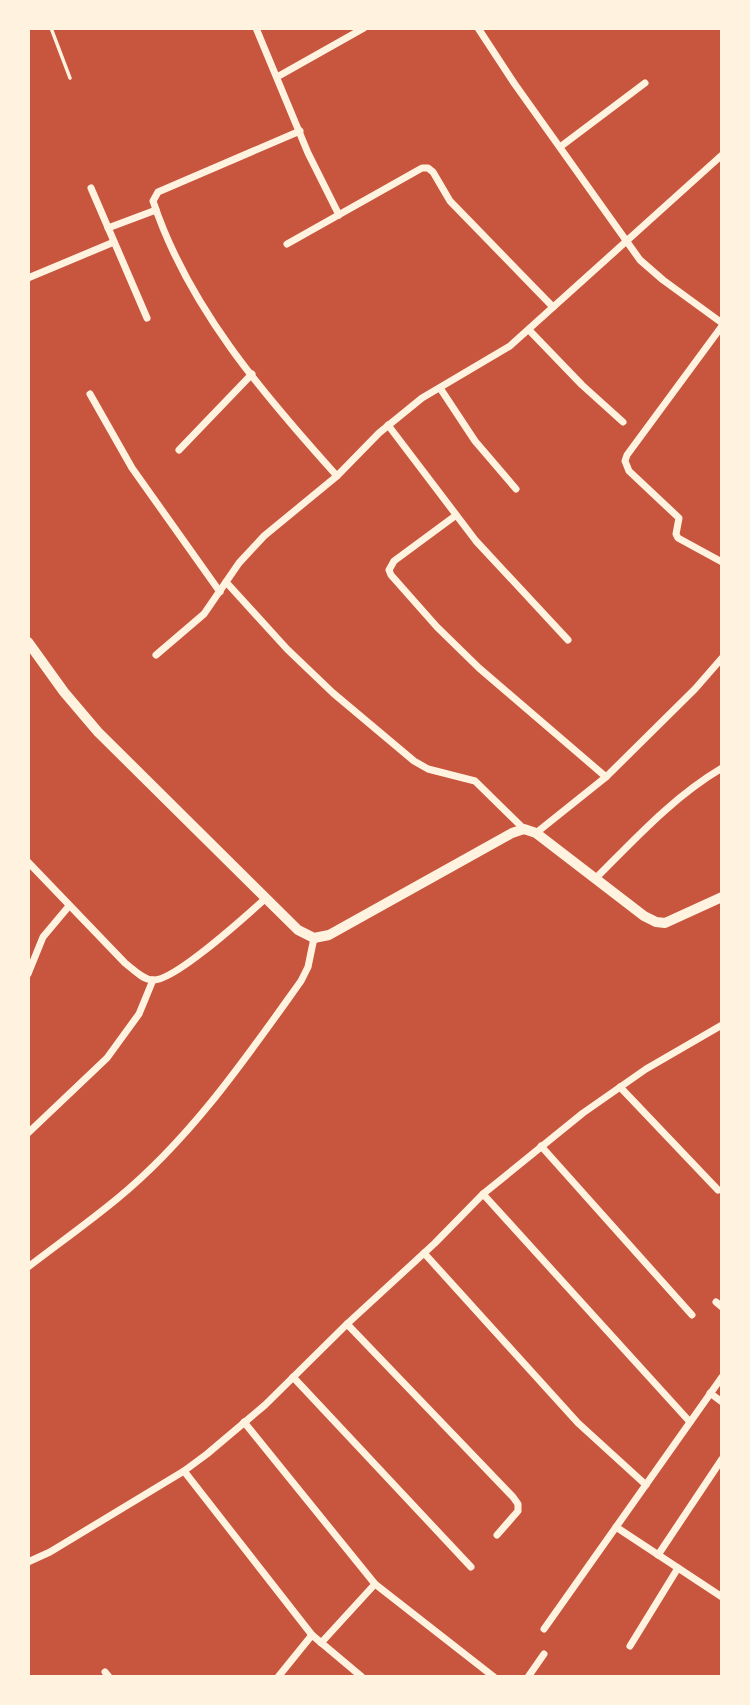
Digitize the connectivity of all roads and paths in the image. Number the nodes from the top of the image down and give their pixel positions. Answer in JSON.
{"nodes":[{"id":1,"x":51,"y":28,"type":"edge"},
{"id":2,"x":256,"y":28,"type":"edge"},
{"id":3,"x":364,"y":28,"type":"edge"},
{"id":4,"x":478,"y":28,"type":"edge"},
{"id":5,"x":276,"y":77,"type":"junction"},
{"id":6,"x":70,"y":78,"type":"dead end"},
{"id":7,"x":645,"y":83,"type":"dead end"},
{"id":8,"x":300,"y":131,"type":"junction"},
{"id":9,"x":560,"y":147,"type":"junction"},
{"id":10,"x":722,"y":155,"type":"edge"},
{"id":11,"x":90,"y":188,"type":"dead end"},
{"id":12,"x":156,"y":210,"type":"junction"},
{"id":13,"x":339,"y":215,"type":"junction"},
{"id":14,"x":108,"y":228,"type":"junction"},
{"id":15,"x":114,"y":242,"type":"junction"},
{"id":16,"x":626,"y":242,"type":"junction"},
{"id":17,"x":287,"y":244,"type":"dead end"},
{"id":18,"x":28,"y":278,"type":"edge"},
{"id":19,"x":553,"y":307,"type":"junction"},
{"id":20,"x":147,"y":318,"type":"dead end"},
{"id":21,"x":722,"y":325,"type":"edge"},
{"id":22,"x":529,"y":330,"type":"junction"},
{"id":23,"x":251,"y":374,"type":"junction"},
{"id":24,"x":440,"y":388,"type":"junction"},
{"id":25,"x":90,"y":394,"type":"dead end"},
{"id":26,"x":624,"y":422,"type":"dead end"},
{"id":27,"x":388,"y":425,"type":"junction"},
{"id":28,"x":179,"y":450,"type":"dead end"},
{"id":29,"x":337,"y":476,"type":"junction"},
{"id":30,"x":516,"y":489,"type":"dead end"},
{"id":31,"x":455,"y":516,"type":"junction"},
{"id":32,"x":722,"y":562,"type":"edge"},
{"id":33,"x":226,"y":582,"type":"junction"},
{"id":34,"x":220,"y":592,"type":"junction"},
{"id":35,"x":568,"y":640,"type":"dead end"},
{"id":36,"x":28,"y":642,"type":"edge"},
{"id":37,"x":156,"y":655,"type":"dead end"},
{"id":38,"x":722,"y":658,"type":"edge"},
{"id":39,"x":722,"y":768,"type":"edge"},
{"id":40,"x":606,"y":777,"type":"junction"},
{"id":41,"x":524,"y":830,"type":"junction"},
{"id":42,"x":536,"y":833,"type":"junction"},
{"id":43,"x":28,"y":862,"type":"edge"},
{"id":44,"x":595,"y":879,"type":"junction"},
{"id":45,"x":722,"y":897,"type":"edge"},
{"id":46,"x":266,"y":898,"type":"junction"},
{"id":47,"x":69,"y":906,"type":"junction"},
{"id":48,"x":314,"y":938,"type":"junction"},
{"id":49,"x":28,"y":975,"type":"edge"},
{"id":50,"x":153,"y":981,"type":"junction"},
{"id":51,"x":722,"y":1025,"type":"edge"},
{"id":52,"x":621,"y":1087,"type":"junction"},
{"id":53,"x":28,"y":1133,"type":"edge"},
{"id":54,"x":541,"y":1146,"type":"junction"},
{"id":55,"x":718,"y":1190,"type":"dead end"},
{"id":56,"x":484,"y":1194,"type":"junction"},
{"id":57,"x":424,"y":1253,"type":"junction"},
{"id":58,"x":28,"y":1267,"type":"edge"},
{"id":59,"x":692,"y":1315,"type":"dead end"},
{"id":60,"x":347,"y":1324,"type":"junction"},
{"id":61,"x":293,"y":1377,"type":"junction"},
{"id":62,"x":722,"y":1377,"type":"edge"},
{"id":63,"x":710,"y":1393,"type":"junction"},
{"id":64,"x":722,"y":1402,"type":"edge"},
{"id":65,"x":244,"y":1422,"type":"junction"},
{"id":66,"x":690,"y":1422,"type":"junction"},
{"id":67,"x":722,"y":1459,"type":"edge"},
{"id":68,"x":184,"y":1471,"type":"junction"},
{"id":69,"x":646,"y":1485,"type":"junction"},
{"id":70,"x":616,"y":1527,"type":"junction"},
{"id":71,"x":497,"y":1535,"type":"dead end"},
{"id":72,"x":658,"y":1555,"type":"junction"},
{"id":73,"x":28,"y":1562,"type":"edge"},
{"id":74,"x":471,"y":1567,"type":"dead end"},
{"id":75,"x":678,"y":1568,"type":"junction"},
{"id":76,"x":375,"y":1584,"type":"junction"},
{"id":77,"x":722,"y":1597,"type":"edge"},
{"id":78,"x":544,"y":1629,"type":"dead end"},
{"id":79,"x":312,"y":1635,"type":"junction"},
{"id":80,"x":321,"y":1643,"type":"junction"},
{"id":81,"x":630,"y":1646,"type":"dead end"},
{"id":82,"x":544,"y":1654,"type":"dead end"},
{"id":83,"x":278,"y":1677,"type":"edge"},
{"id":84,"x":362,"y":1677,"type":"edge"},
{"id":85,"x":494,"y":1677,"type":"edge"},
{"id":86,"x":528,"y":1677,"type":"edge"}],
"edges":[{"from":1,"to":6,"type":"lane"},
{"from":2,"to":5,"type":"street"},
{"from":3,"to":5,"type":"street"},
{"from":4,"to":9,"type":"street"},
{"from":5,"to":8,"type":"street"},
{"from":7,"to":9,"type":"street"},
{"from":8,"to":12,"type":"street"},
{"from":8,"to":13,"type":"street"},
{"from":9,"to":16,"type":"street"},
{"from":10,"to":16,"type":"street"},
{"from":11,"to":14,"type":"street"},
{"from":12,"to":14,"type":"street"},
{"from":12,"to":23,"type":"street"},
{"from":13,"to":17,"type":"street"},
{"from":13,"to":19,"type":"street"},
{"from":14,"to":15,"type":"street"},
{"from":15,"to":18,"type":"street"},
{"from":15,"to":20,"type":"street"},
{"from":16,"to":19,"type":"street"},
{"from":16,"to":21,"type":"street"},
{"from":19,"to":22,"type":"street"},
{"from":21,"to":32,"type":"street"},
{"from":22,"to":24,"type":"street"},
{"from":22,"to":26,"type":"street"},
{"from":23,"to":28,"type":"street"},
{"from":23,"to":29,"type":"street"},
{"from":24,"to":27,"type":"street"},
{"from":24,"to":30,"type":"street"},
{"from":25,"to":34,"type":"street"},
{"from":27,"to":29,"type":"street"},
{"from":27,"to":31,"type":"street"},
{"from":29,"to":33,"type":"street"},
{"from":31,"to":35,"type":"street"},
{"from":31,"to":40,"type":"street"},
{"from":33,"to":34,"type":"street"},
{"from":33,"to":41,"type":"street"},
{"from":34,"to":37,"type":"street"},
{"from":36,"to":46,"type":"main road"},
{"from":38,"to":40,"type":"street"},
{"from":39,"to":44,"type":"street"},
{"from":40,"to":42,"type":"street"},
{"from":41,"to":42,"type":"main road"},
{"from":41,"to":48,"type":"main road"},
{"from":42,"to":44,"type":"main road"},
{"from":43,"to":47,"type":"street"},
{"from":44,"to":45,"type":"main road"},
{"from":46,"to":48,"type":"main road"},
{"from":46,"to":50,"type":"street"},
{"from":47,"to":49,"type":"street"},
{"from":47,"to":50,"type":"street"},
{"from":48,"to":58,"type":"street"},
{"from":50,"to":53,"type":"street"},
{"from":51,"to":52,"type":"street"},
{"from":52,"to":54,"type":"street"},
{"from":52,"to":55,"type":"street"},
{"from":54,"to":56,"type":"street"},
{"from":54,"to":59,"type":"street"},
{"from":56,"to":57,"type":"street"},
{"from":56,"to":66,"type":"street"},
{"from":57,"to":60,"type":"street"},
{"from":57,"to":69,"type":"street"},
{"from":60,"to":61,"type":"street"},
{"from":60,"to":71,"type":"street"},
{"from":61,"to":65,"type":"street"},
{"from":61,"to":74,"type":"street"},
{"from":62,"to":63,"type":"street"},
{"from":63,"to":64,"type":"street"},
{"from":63,"to":66,"type":"street"},
{"from":65,"to":68,"type":"street"},
{"from":65,"to":76,"type":"street"},
{"from":66,"to":69,"type":"street"},
{"from":67,"to":72,"type":"street"},
{"from":68,"to":73,"type":"street"},
{"from":68,"to":79,"type":"street"},
{"from":69,"to":70,"type":"street"},
{"from":70,"to":72,"type":"street"},
{"from":70,"to":78,"type":"street"},
{"from":72,"to":75,"type":"street"},
{"from":75,"to":77,"type":"street"},
{"from":75,"to":81,"type":"street"},
{"from":76,"to":80,"type":"street"},
{"from":76,"to":85,"type":"street"},
{"from":79,"to":80,"type":"street"},
{"from":79,"to":83,"type":"street"},
{"from":80,"to":84,"type":"street"},
{"from":82,"to":86,"type":"street"}]}
